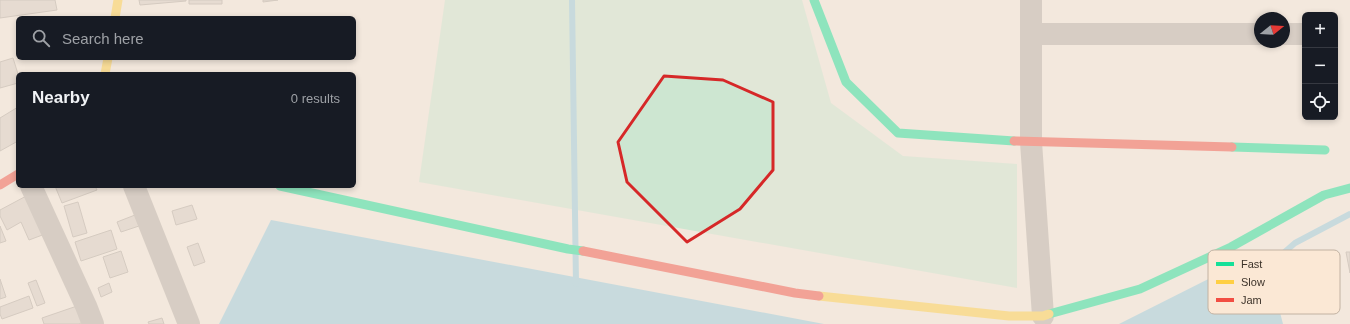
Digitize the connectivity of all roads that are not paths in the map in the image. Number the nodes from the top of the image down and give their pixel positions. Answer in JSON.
{"nodes":[{"id":1,"x":118,"y":0,"type":"edge"},
{"id":2,"x":814,"y":0,"type":"edge"},
{"id":3,"x":1031,"y":0,"type":"edge"},
{"id":4,"x":115,"y":16,"type":"edge"},
{"id":5,"x":1031,"y":34,"type":"junction"},
{"id":6,"x":1254,"y":34,"type":"edge"},
{"id":7,"x":1290,"y":34,"type":"edge"},
{"id":8,"x":1302,"y":34,"type":"edge"},
{"id":9,"x":108,"y":60,"type":"edge"},
{"id":10,"x":105,"y":72,"type":"edge"},
{"id":11,"x":1031,"y":142,"type":"junction"},
{"id":12,"x":1325,"y":150,"type":"dead end"},
{"id":13,"x":16,"y":175,"type":"edge"},
{"id":14,"x":0,"y":185,"type":"edge"},
{"id":15,"x":32,"y":188,"type":"edge"},
{"id":16,"x":135,"y":188,"type":"edge"},
{"id":17,"x":289,"y":188,"type":"edge"},
{"id":18,"x":1350,"y":188,"type":"edge"},
{"id":19,"x":1224,"y":250,"type":"edge"},
{"id":20,"x":1208,"y":258,"type":"edge"},
{"id":21,"x":1043,"y":316,"type":"junction"},
{"id":22,"x":93,"y":324,"type":"edge"},
{"id":23,"x":189,"y":324,"type":"edge"}],
"edges":[{"from":1,"to":4,"type":"street"},
{"from":2,"to":11,"type":"street"},
{"from":3,"to":5,"type":"street"},
{"from":5,"to":6,"type":"street"},
{"from":5,"to":11,"type":"street"},
{"from":7,"to":8,"type":"street"},
{"from":9,"to":10,"type":"street"},
{"from":11,"to":12,"type":"street"},
{"from":11,"to":21,"type":"street"},
{"from":13,"to":14,"type":"street"},
{"from":15,"to":22,"type":"street"},
{"from":16,"to":23,"type":"street"},
{"from":17,"to":21,"type":"street"},
{"from":18,"to":19,"type":"street"},
{"from":20,"to":21,"type":"street"}]}
